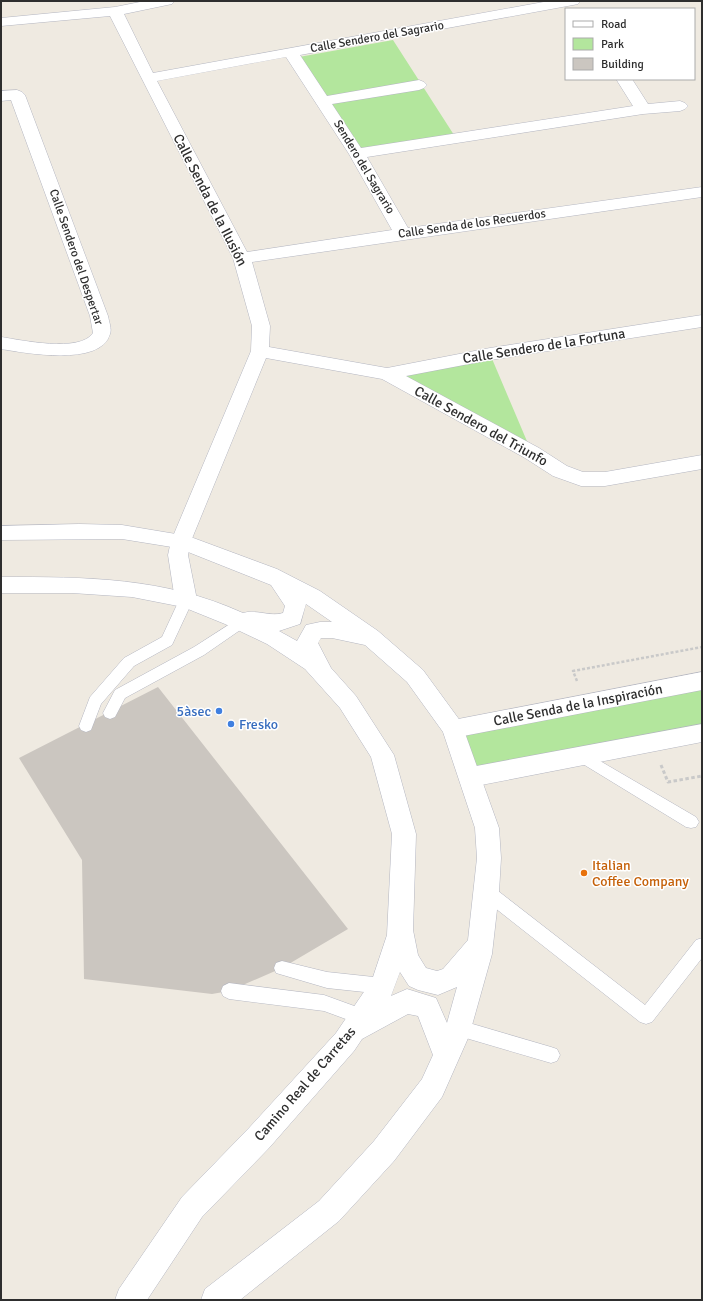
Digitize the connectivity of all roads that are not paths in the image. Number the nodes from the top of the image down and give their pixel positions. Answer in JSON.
{"nodes":[{"id":1,"x":167,"y":1,"type":"edge"},
{"id":2,"x":573,"y":1,"type":"edge"},
{"id":3,"x":115,"y":11,"type":"junction"},
{"id":4,"x":1,"y":22,"type":"edge"},
{"id":5,"x":291,"y":53,"type":"junction"},
{"id":6,"x":148,"y":78,"type":"junction"},
{"id":7,"x":625,"y":80,"type":"edge"},
{"id":8,"x":419,"y":85,"type":"dead end"},
{"id":9,"x":1,"y":96,"type":"edge"},
{"id":10,"x":324,"y":101,"type":"junction"},
{"id":11,"x":680,"y":106,"type":"dead end"},
{"id":12,"x":643,"y":109,"type":"junction"},
{"id":13,"x":357,"y":154,"type":"junction"},
{"id":14,"x":702,"y":192,"type":"edge"},
{"id":15,"x":404,"y":234,"type":"junction"},
{"id":16,"x":242,"y":258,"type":"junction"},
{"id":17,"x":702,"y":321,"type":"edge"},
{"id":18,"x":1,"y":343,"type":"edge"},
{"id":19,"x":260,"y":350,"type":"junction"},
{"id":20,"x":387,"y":374,"type":"junction"},
{"id":21,"x":702,"y":462,"type":"edge"},
{"id":22,"x":1,"y":533,"type":"edge"},
{"id":23,"x":181,"y":541,"type":"junction"},
{"id":24,"x":278,"y":580,"type":"junction"},
{"id":25,"x":1,"y":585,"type":"edge"},
{"id":26,"x":186,"y":600,"type":"junction"},
{"id":27,"x":237,"y":620,"type":"junction"},
{"id":28,"x":375,"y":641,"type":"junction"},
{"id":29,"x":328,"y":680,"type":"junction"},
{"id":30,"x":702,"y":681,"type":"edge"},
{"id":31,"x":110,"y":713,"type":"dead end"},
{"id":32,"x":86,"y":726,"type":"dead end"},
{"id":33,"x":453,"y":729,"type":"junction"},
{"id":34,"x":702,"y":734,"type":"edge"},
{"id":35,"x":583,"y":757,"type":"junction"},
{"id":36,"x":471,"y":778,"type":"junction"},
{"id":37,"x":691,"y":822,"type":"dead end"},
{"id":38,"x":487,"y":892,"type":"junction"},
{"id":39,"x":400,"y":931,"type":"junction"},
{"id":40,"x":481,"y":943,"type":"junction"},
{"id":41,"x":702,"y":945,"type":"edge"},
{"id":42,"x":282,"y":968,"type":"dead end"},
{"id":43,"x":383,"y":986,"type":"junction"},
{"id":44,"x":229,"y":991,"type":"dead end"},
{"id":45,"x":356,"y":1025,"type":"junction"},
{"id":46,"x":459,"y":1028,"type":"junction"},
{"id":47,"x":551,"y":1055,"type":"dead end"},
{"id":48,"x":447,"y":1056,"type":"junction"},
{"id":49,"x":130,"y":1300,"type":"edge"},
{"id":50,"x":216,"y":1300,"type":"edge"}],
"edges":[{"from":1,"to":3,"type":"street"},
{"from":2,"to":5,"type":"street","name":"Calle Sendero del Sagrario"},
{"from":3,"to":4,"type":"street"},
{"from":3,"to":6,"type":"street","name":"Calle Senda de la Ilusión"},
{"from":5,"to":6,"type":"street","name":"Calle Sendero del Sagrario"},
{"from":5,"to":10,"type":"street","name":"Sendero del Sagrario"},
{"from":6,"to":16,"type":"street","name":"Calle Senda de la Ilusión"},
{"from":7,"to":12,"type":"street"},
{"from":8,"to":10,"type":"street","name":"Sendero del Sagrario"},
{"from":9,"to":18,"type":"street","name":"Calle Sendero del Despertar"},
{"from":10,"to":13,"type":"street","name":"Sendero del Sagrario"},
{"from":11,"to":12,"type":"street"},
{"from":12,"to":13,"type":"street"},
{"from":13,"to":15,"type":"street","name":"Sendero del Sagrario"},
{"from":14,"to":15,"type":"street","name":"Calle Senda de los Recuerdos"},
{"from":15,"to":16,"type":"street","name":"Calle Senda de los Recuerdos"},
{"from":16,"to":19,"type":"street","name":"Calle Senda de la Ilusión"},
{"from":17,"to":20,"type":"street","name":"Calle Sendero de la Fortuna"},
{"from":19,"to":20,"type":"street","name":"Calle Sendero del Triunfo"},
{"from":19,"to":23,"type":"street","name":"Calle Senda de la Ilusión"},
{"from":20,"to":21,"type":"street","name":"Calle Sendero del Triunfo"},
{"from":22,"to":23,"type":"street"},
{"from":23,"to":24,"type":"street"},
{"from":23,"to":26,"type":"street","name":"Calle Senda de la Ilusión"},
{"from":24,"to":27,"type":"street"},
{"from":24,"to":28,"type":"street"},
{"from":25,"to":26,"type":"street","name":"Camino Real de Carretas"},
{"from":26,"to":27,"type":"street","name":"Camino Real de Carretas"},
{"from":26,"to":32,"type":"lane"},
{"from":27,"to":29,"type":"street","name":"Camino Real de Carretas"},
{"from":27,"to":31,"type":"lane"},
{"from":28,"to":29,"type":"street"},
{"from":28,"to":33,"type":"street"},
{"from":29,"to":39,"type":"street","name":"Camino Real de Carretas"},
{"from":30,"to":33,"type":"street","name":"Calle Senda de la Inspiración"},
{"from":33,"to":36,"type":"street"},
{"from":34,"to":35,"type":"street"},
{"from":35,"to":36,"type":"street"},
{"from":35,"to":37,"type":"lane"},
{"from":36,"to":38,"type":"street"},
{"from":38,"to":40,"type":"street"},
{"from":38,"to":41,"type":"lane"},
{"from":39,"to":40,"type":"street"},
{"from":39,"to":43,"type":"street","name":"Camino Real de Carretas"},
{"from":40,"to":46,"type":"street"},
{"from":42,"to":43,"type":"lane"},
{"from":43,"to":45,"type":"street","name":"Camino Real de Carretas"},
{"from":44,"to":45,"type":"lane"},
{"from":45,"to":48,"type":"street"},
{"from":45,"to":49,"type":"street","name":"Camino Real de Carretas"},
{"from":46,"to":47,"type":"lane"},
{"from":46,"to":48,"type":"street"},
{"from":48,"to":50,"type":"street"}]}
